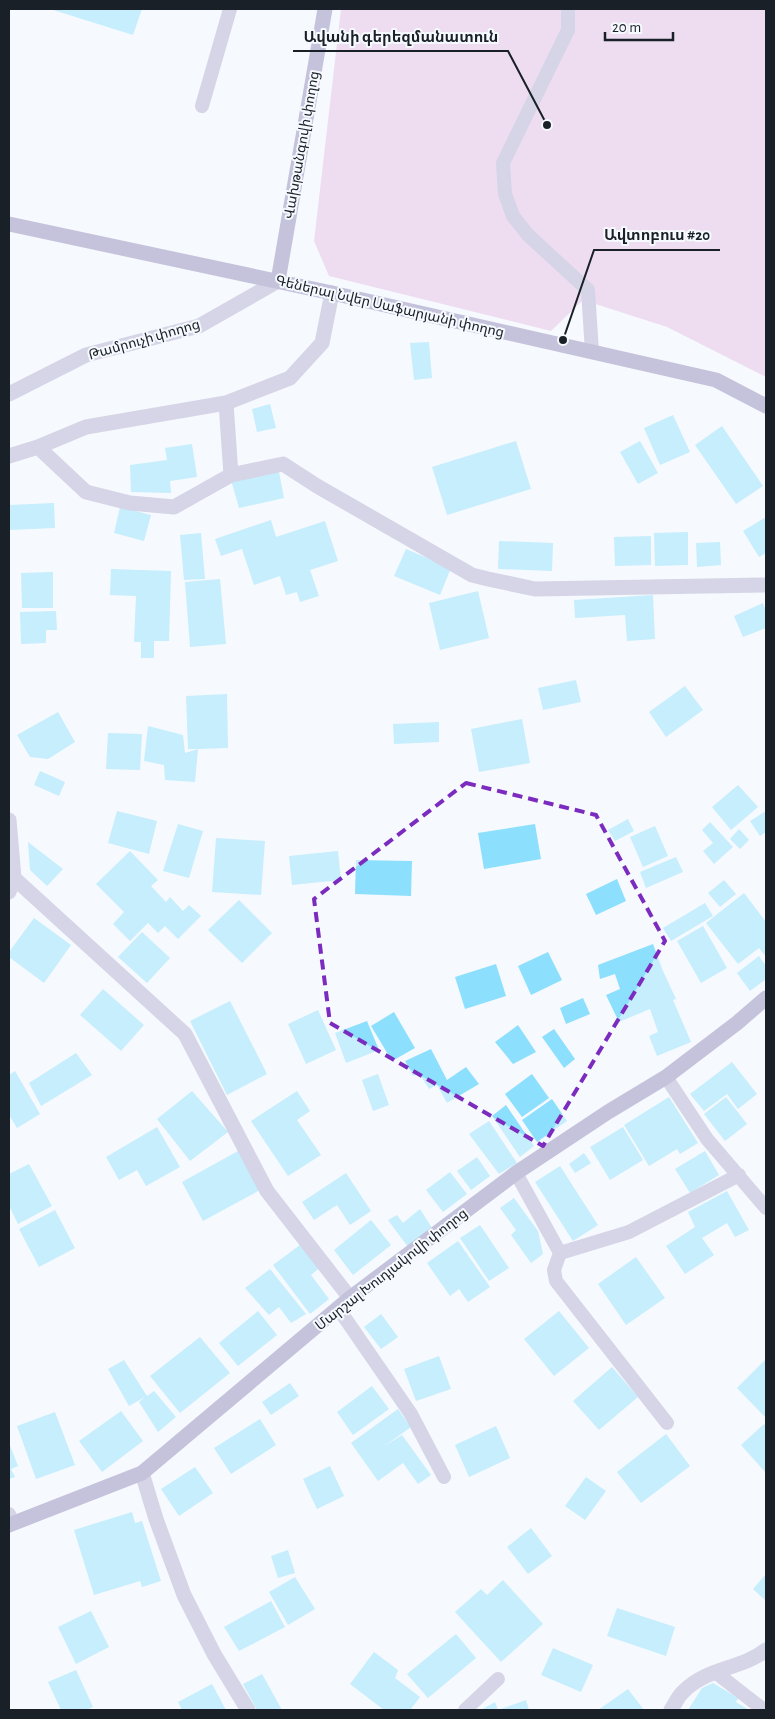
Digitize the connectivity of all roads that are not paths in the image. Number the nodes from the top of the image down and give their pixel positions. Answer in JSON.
{"nodes":[{"id":1,"x":230,"y":9,"type":"edge"},
{"id":2,"x":325,"y":9,"type":"edge"},
{"id":3,"x":568,"y":9,"type":"edge"},
{"id":4,"x":202,"y":106,"type":"dead end"},
{"id":5,"x":9,"y":224,"type":"edge"},
{"id":6,"x":278,"y":281,"type":"junction"},
{"id":7,"x":332,"y":293,"type":"junction"},
{"id":8,"x":592,"y":352,"type":"junction"},
{"id":9,"x":9,"y":394,"type":"edge"},
{"id":10,"x":226,"y":403,"type":"junction"},
{"id":11,"x":766,"y":406,"type":"edge"},
{"id":12,"x":38,"y":447,"type":"junction"},
{"id":13,"x":9,"y":456,"type":"edge"},
{"id":14,"x":231,"y":474,"type":"junction"},
{"id":15,"x":766,"y":585,"type":"edge"},
{"id":16,"x":9,"y":820,"type":"edge"},
{"id":17,"x":11,"y":885,"type":"edge"},
{"id":18,"x":766,"y":998,"type":"edge"},
{"id":19,"x":666,"y":1077,"type":"junction"},
{"id":20,"x":516,"y":1173,"type":"junction"},
{"id":21,"x":739,"y":1175,"type":"junction"},
{"id":22,"x":766,"y":1208,"type":"edge"},
{"id":23,"x":560,"y":1253,"type":"junction"},
{"id":24,"x":350,"y":1298,"type":"junction"},
{"id":25,"x":338,"y":1308,"type":"junction"},
{"id":26,"x":667,"y":1423,"type":"dead end"},
{"id":27,"x":142,"y":1473,"type":"junction"},
{"id":28,"x":444,"y":1477,"type":"dead end"},
{"id":29,"x":10,"y":1520,"type":"edge"},
{"id":30,"x":766,"y":1650,"type":"edge"},
{"id":31,"x":715,"y":1672,"type":"junction"},
{"id":32,"x":498,"y":1679,"type":"dead end"},
{"id":33,"x":248,"y":1710,"type":"edge"},
{"id":34,"x":465,"y":1710,"type":"edge"},
{"id":35,"x":671,"y":1710,"type":"edge"},
{"id":36,"x":764,"y":1710,"type":"edge"}],
"edges":[{"from":1,"to":4,"type":"lane"},
{"from":2,"to":6,"type":"street","name":"Վախթանգովի փողոց"},
{"from":3,"to":8,"type":"lane"},
{"from":5,"to":6,"type":"street","name":"Գեներալ Նվեր Սաֆարյանի փողոց"},
{"from":6,"to":7,"type":"street","name":"Գեներալ Նվեր Սաֆարյանի փողոց"},
{"from":6,"to":9,"type":"street","name":"Թամրուչի փողոց"},
{"from":7,"to":8,"type":"street","name":"Գեներալ Նվեր Սաֆարյանի փողոց"},
{"from":7,"to":10,"type":"street"},
{"from":8,"to":11,"type":"street","name":"Գեներալ Նվեր Սաֆարյանի փողոց"},
{"from":10,"to":12,"type":"street"},
{"from":10,"to":14,"type":"street"},
{"from":12,"to":13,"type":"street"},
{"from":12,"to":14,"type":"street"},
{"from":14,"to":15,"type":"street"},
{"from":16,"to":17,"type":"street"},
{"from":17,"to":24,"type":"street"},
{"from":18,"to":19,"type":"street","name":"Մարշալ Խուդյակովի փողոց"},
{"from":19,"to":20,"type":"street","name":"Մարշալ Խուդյակովի փողոց"},
{"from":19,"to":21,"type":"lane"},
{"from":20,"to":23,"type":"lane"},
{"from":20,"to":24,"type":"street","name":"Մարշալ Խուդյակովի փողոց"},
{"from":21,"to":22,"type":"lane"},
{"from":21,"to":23,"type":"lane"},
{"from":23,"to":26,"type":"lane"},
{"from":24,"to":25,"type":"street","name":"Մարշալ Խուդյակովի փողոց"},
{"from":25,"to":27,"type":"street","name":"Մարշալ Խուդյակովի փողոց"},
{"from":25,"to":28,"type":"lane"},
{"from":27,"to":29,"type":"street","name":"Մարշալ Խուդյակովի փողոց"},
{"from":27,"to":33,"type":"street"},
{"from":30,"to":31,"type":"street"},
{"from":31,"to":35,"type":"street"},
{"from":31,"to":36,"type":"lane"},
{"from":32,"to":34,"type":"lane"}]}
